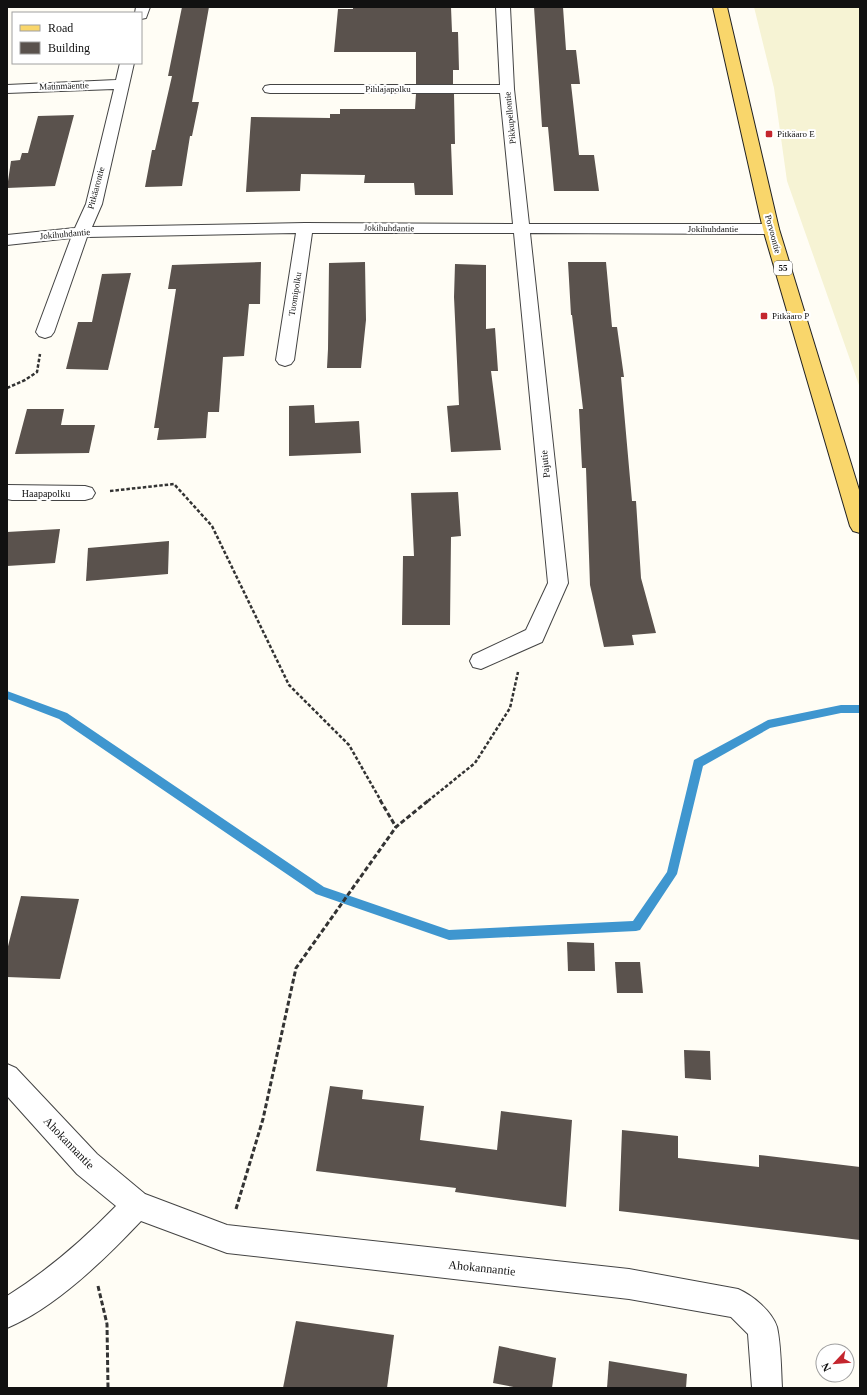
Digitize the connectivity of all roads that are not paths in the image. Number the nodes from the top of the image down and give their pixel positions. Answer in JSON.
{"nodes":[{"id":1,"x":503,"y":7,"type":"edge"},
{"id":2,"x":720,"y":7,"type":"edge"},
{"id":3,"x":127,"y":64,"type":"edge"},
{"id":4,"x":121,"y":84,"type":"junction"},
{"id":5,"x":7,"y":89,"type":"edge"},
{"id":6,"x":270,"y":89,"type":"dead end"},
{"id":7,"x":506,"y":89,"type":"junction"},
{"id":8,"x":305,"y":228,"type":"junction"},
{"id":9,"x":771,"y":229,"type":"junction"},
{"id":10,"x":521,"y":230,"type":"junction"},
{"id":11,"x":81,"y":232,"type":"junction"},
{"id":12,"x":7,"y":240,"type":"edge"},
{"id":13,"x":45,"y":332,"type":"road end"},
{"id":14,"x":285,"y":360,"type":"dead end"},
{"id":15,"x":7,"y":492,"type":"edge"},
{"id":16,"x":86,"y":493,"type":"road end"},
{"id":17,"x":860,"y":526,"type":"edge"},
{"id":18,"x":481,"y":661,"type":"dead end"},
{"id":19,"x":7,"y":1077,"type":"edge"},
{"id":20,"x":136,"y":1205,"type":"junction"},
{"id":21,"x":7,"y":1313,"type":"edge"},
{"id":22,"x":767,"y":1388,"type":"edge"}],
"edges":[{"from":1,"to":7,"type":"street","name":"Pikkupellontie"},
{"from":2,"to":9,"type":"main road","name":"Porvoontie","number":"55"},
{"from":3,"to":4,"type":"street","name":"Pitkäarontie"},
{"from":4,"to":5,"type":"street","name":"Matinmäentie"},
{"from":4,"to":11,"type":"street","name":"Pitkäarontie"},
{"from":6,"to":7,"type":"street","name":"Pihlajapolku"},
{"from":7,"to":10,"type":"street","name":"Pikkupellontie"},
{"from":8,"to":10,"type":"street","name":"Jokihuhdantie"},
{"from":8,"to":11,"type":"street","name":"Jokihuhdantie"},
{"from":8,"to":14,"type":"street","name":"Tuomipolku"},
{"from":9,"to":10,"type":"street","name":"Jokihuhdantie"},
{"from":9,"to":17,"type":"main road","name":"Porvoontie","number":"55"},
{"from":10,"to":18,"type":"street","name":"Pajutie"},
{"from":11,"to":12,"type":"street","name":"Jokihuhdantie"},
{"from":11,"to":13,"type":"street","name":"Pitkäarontie"},
{"from":15,"to":16,"type":"street","name":"Haapapolku"},
{"from":19,"to":20,"type":"street","name":"Ahokannantie"},
{"from":20,"to":21,"type":"street"},
{"from":20,"to":22,"type":"street","name":"Ahokannantie"}]}
